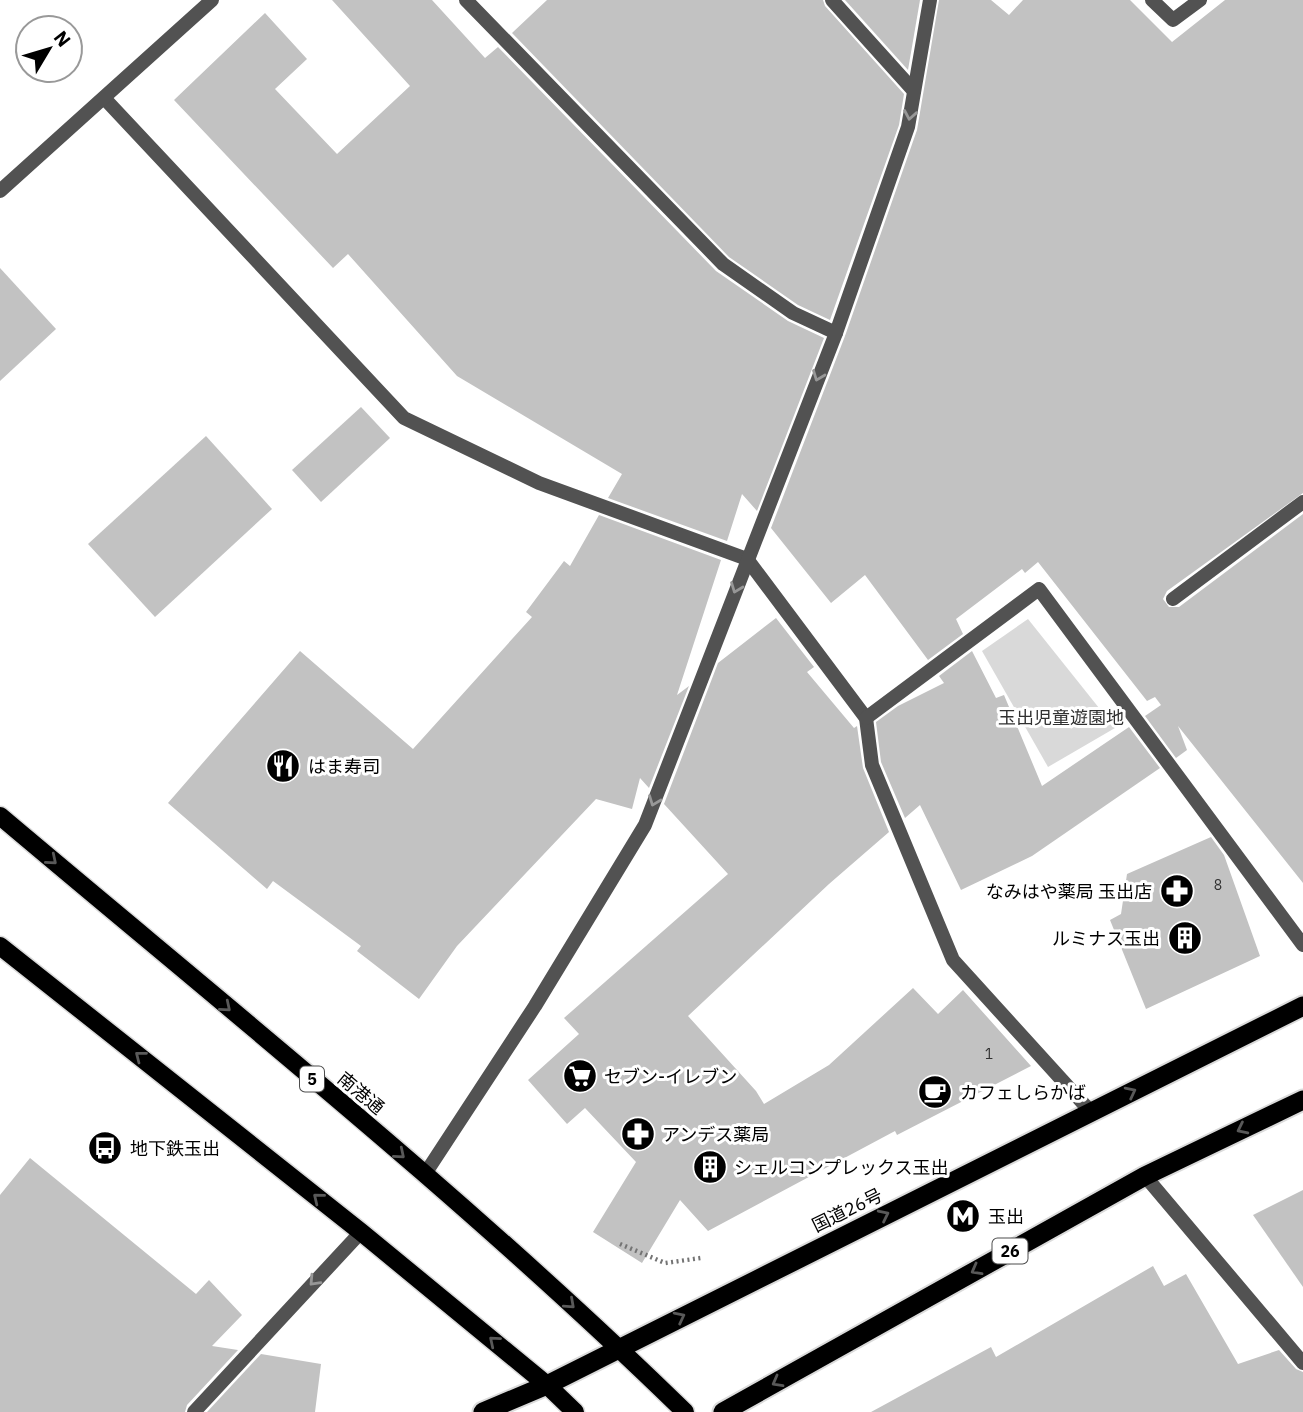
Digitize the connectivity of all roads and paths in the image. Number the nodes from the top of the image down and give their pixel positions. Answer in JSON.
{"nodes":[{"id":1,"x":212,"y":0,"type":"edge"},
{"id":2,"x":466,"y":0,"type":"edge"},
{"id":3,"x":832,"y":0,"type":"edge"},
{"id":4,"x":930,"y":0,"type":"edge"},
{"id":5,"x":1152,"y":0,"type":"edge"},
{"id":6,"x":1200,"y":0,"type":"edge"},
{"id":7,"x":914,"y":91,"type":"junction"},
{"id":8,"x":105,"y":99,"type":"junction"},
{"id":9,"x":0,"y":191,"type":"edge"},
{"id":10,"x":835,"y":333,"type":"junction"},
{"id":11,"x":1303,"y":502,"type":"edge"},
{"id":12,"x":747,"y":559,"type":"junction"},
{"id":13,"x":1173,"y":599,"type":"dead end"},
{"id":14,"x":866,"y":718,"type":"junction"},
{"id":15,"x":0,"y":816,"type":"edge"},
{"id":16,"x":1303,"y":945,"type":"edge"},
{"id":17,"x":0,"y":946,"type":"edge"},
{"id":18,"x":1303,"y":1006,"type":"edge"},
{"id":19,"x":1303,"y":1100,"type":"edge"},
{"id":20,"x":1091,"y":1112,"type":"junction"},
{"id":21,"x":425,"y":1174,"type":"junction"},
{"id":22,"x":1145,"y":1176,"type":"junction"},
{"id":23,"x":361,"y":1232,"type":"junction"},
{"id":24,"x":620,"y":1244,"type":"dead end"},
{"id":25,"x":701,"y":1258,"type":"dead end"},
{"id":26,"x":619,"y":1347,"type":"junction"},
{"id":27,"x":1303,"y":1363,"type":"edge"},
{"id":28,"x":547,"y":1385,"type":"junction"},
{"id":29,"x":194,"y":1412,"type":"edge"},
{"id":30,"x":483,"y":1412,"type":"edge"},
{"id":31,"x":575,"y":1412,"type":"edge"},
{"id":32,"x":685,"y":1412,"type":"edge"},
{"id":33,"x":723,"y":1412,"type":"edge"}],
"edges":[{"from":1,"to":8,"type":"street"},
{"from":2,"to":10,"type":"street"},
{"from":3,"to":7,"type":"street"},
{"from":4,"to":7,"type":"street"},
{"from":5,"to":6,"type":"street"},
{"from":7,"to":10,"type":"street","one_way":true},
{"from":8,"to":9,"type":"street"},
{"from":8,"to":12,"type":"street"},
{"from":10,"to":12,"type":"street","one_way":true},
{"from":11,"to":13,"type":"street"},
{"from":12,"to":14,"type":"street"},
{"from":12,"to":21,"type":"street","one_way":true},
{"from":14,"to":16,"type":"street"},
{"from":14,"to":20,"type":"street"},
{"from":15,"to":21,"type":"main road","name":"南港通","number":"5","one_way":true},
{"from":23,"to":17,"type":"main road","one_way":true},
{"from":20,"to":18,"type":"highway","name":"国道26号","one_way":true},
{"from":19,"to":22,"type":"highway","number":"26","one_way":true},
{"from":26,"to":20,"type":"highway","name":"国道26号","one_way":true},
{"from":21,"to":26,"type":"main road","name":"南港通","number":"5","one_way":true},
{"from":22,"to":27,"type":"street"},
{"from":22,"to":33,"type":"highway","number":"26","one_way":true},
{"from":28,"to":23,"type":"main road","one_way":true},
{"from":23,"to":29,"type":"street","one_way":true},
{"from":24,"to":25,"type":"path"},
{"from":26,"to":28,"type":"highway","name":"国道26号"},
{"from":26,"to":32,"type":"main road","name":"南港通","number":"5"},
{"from":28,"to":30,"type":"highway","name":"国道26号"},
{"from":28,"to":31,"type":"main road"}]}
